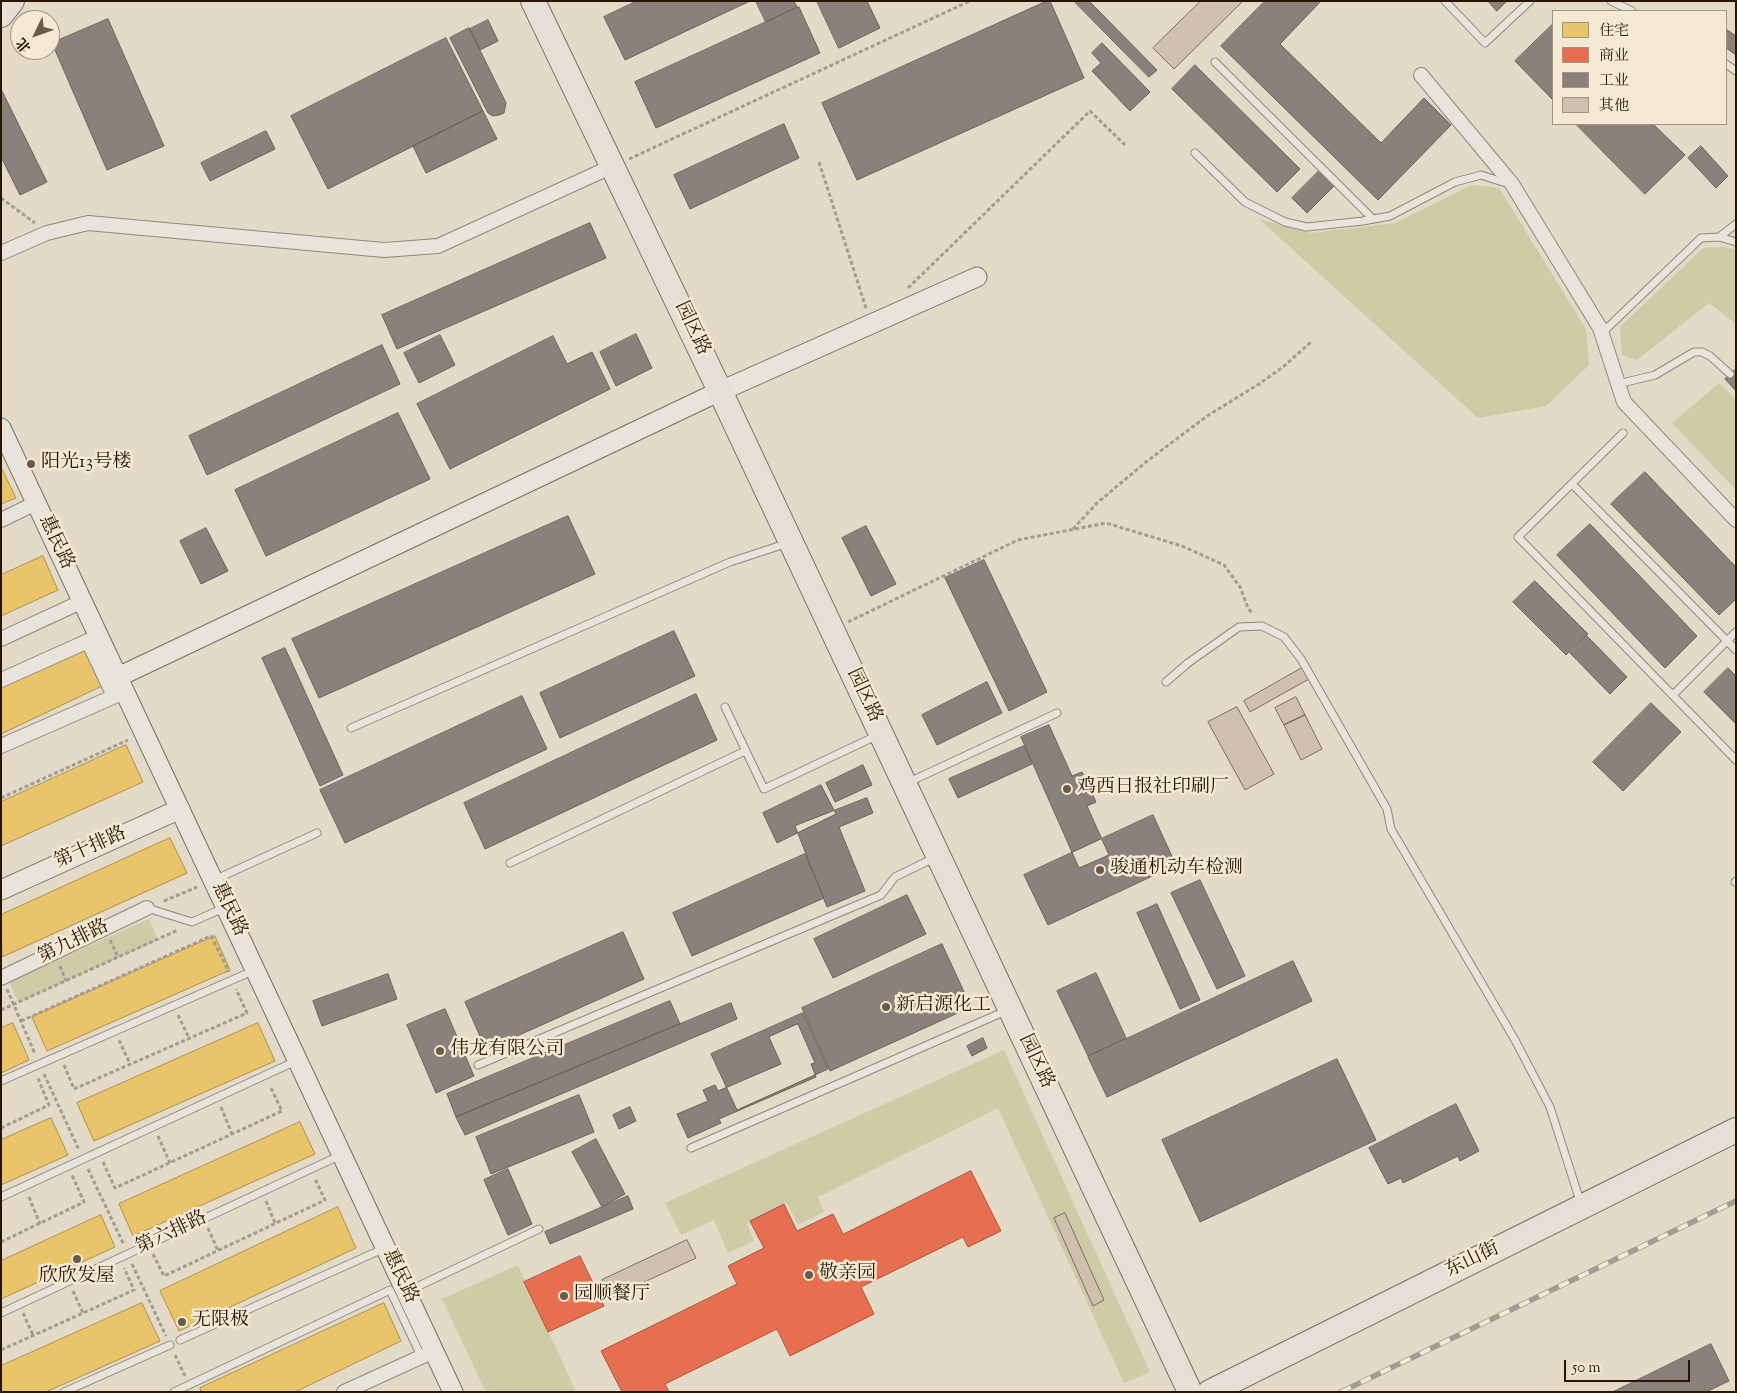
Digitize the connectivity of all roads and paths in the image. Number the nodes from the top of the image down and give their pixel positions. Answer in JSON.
{"nodes":[{"id":1,"x":12,"y":1,"type":"edge"},
{"id":2,"x":532,"y":1,"type":"edge"},
{"id":3,"x":970,"y":1,"type":"edge"},
{"id":4,"x":1445,"y":1,"type":"edge"},
{"id":5,"x":1530,"y":1,"type":"edge"},
{"id":6,"x":1611,"y":1,"type":"edge"},
{"id":7,"x":1630,"y":10,"type":"edge"},
{"id":8,"x":1,"y":15,"type":"edge"},
{"id":9,"x":1215,"y":62,"type":"dead end"},
{"id":10,"x":1421,"y":75,"type":"dead end"},
{"id":11,"x":1125,"y":145,"type":"dead end"},
{"id":12,"x":1195,"y":153,"type":"dead end"},
{"id":13,"x":819,"y":162,"type":"dead end"},
{"id":14,"x":613,"y":166,"type":"junction"},
{"id":15,"x":1512,"y":184,"type":"junction"},
{"id":16,"x":1,"y":198,"type":"edge"},
{"id":17,"x":1372,"y":219,"type":"junction"},
{"id":18,"x":1736,"y":224,"type":"edge"},
{"id":19,"x":47,"y":233,"type":"junction"},
{"id":20,"x":1719,"y":237,"type":"junction"},
{"id":21,"x":1736,"y":242,"type":"edge"},
{"id":22,"x":1,"y":253,"type":"edge"},
{"id":23,"x":977,"y":277,"type":"dead end"},
{"id":24,"x":906,"y":290,"type":"dead end"},
{"id":25,"x":871,"y":324,"type":"junction"},
{"id":26,"x":1602,"y":333,"type":"junction"},
{"id":27,"x":1310,"y":342,"type":"dead end"},
{"id":28,"x":1730,"y":374,"type":"dead end"},
{"id":29,"x":1618,"y":384,"type":"junction"},
{"id":30,"x":720,"y":391,"type":"junction"},
{"id":31,"x":1623,"y":433,"type":"dead end"},
{"id":32,"x":4,"y":440,"type":"edge"},
{"id":33,"x":1572,"y":484,"type":"junction"},
{"id":34,"x":36,"y":503,"type":"junction"},
{"id":35,"x":1,"y":520,"type":"edge"},
{"id":36,"x":1736,"y":520,"type":"edge"},
{"id":37,"x":1073,"y":529,"type":"junction"},
{"id":38,"x":791,"y":542,"type":"junction"},
{"id":39,"x":83,"y":601,"type":"junction"},
{"id":40,"x":1262,"y":626,"type":"junction"},
{"id":41,"x":832,"y":631,"type":"junction"},
{"id":42,"x":1736,"y":632,"type":"edge"},
{"id":43,"x":1,"y":639,"type":"edge"},
{"id":44,"x":1727,"y":641,"type":"junction"},
{"id":45,"x":1736,"y":650,"type":"edge"},
{"id":46,"x":1,"y":680,"type":"edge"},
{"id":47,"x":1166,"y":682,"type":"dead end"},
{"id":48,"x":119,"y":688,"type":"junction"},
{"id":49,"x":1672,"y":696,"type":"junction"},
{"id":50,"x":725,"y":707,"type":"dead end"},
{"id":51,"x":1058,"y":713,"type":"dead end"},
{"id":52,"x":351,"y":728,"type":"dead end"},
{"id":53,"x":881,"y":734,"type":"junction"},
{"id":54,"x":130,"y":739,"type":"dead end"},
{"id":55,"x":1,"y":746,"type":"edge"},
{"id":56,"x":745,"y":751,"type":"junction"},
{"id":57,"x":1736,"y":760,"type":"edge"},
{"id":58,"x":904,"y":784,"type":"junction"},
{"id":59,"x":1,"y":798,"type":"edge"},
{"id":60,"x":180,"y":809,"type":"junction"},
{"id":61,"x":317,"y":833,"type":"dead end"},
{"id":62,"x":938,"y":856,"type":"junction"},
{"id":63,"x":510,"y":864,"type":"dead end"},
{"id":64,"x":208,"y":882,"type":"junction"},
{"id":65,"x":1,"y":890,"type":"edge"},
{"id":66,"x":184,"y":893,"type":"dead end"},
{"id":67,"x":226,"y":907,"type":"junction"},
{"id":68,"x":147,"y":908,"type":"joint"},
{"id":69,"x":190,"y":922,"type":"junction"},
{"id":70,"x":256,"y":970,"type":"junction"},
{"id":71,"x":1,"y":978,"type":"edge"},
{"id":72,"x":14,"y":1005,"type":"junction"},
{"id":73,"x":174,"y":1005,"type":"junction"},
{"id":74,"x":1010,"y":1009,"type":"junction"},
{"id":75,"x":1,"y":1010,"type":"edge"},
{"id":76,"x":115,"y":1031,"type":"junction"},
{"id":77,"x":189,"y":1038,"type":"dead end"},
{"id":78,"x":298,"y":1060,"type":"junction"},
{"id":79,"x":130,"y":1064,"type":"dead end"},
{"id":80,"x":36,"y":1066,"type":"junction"},
{"id":81,"x":478,"y":1066,"type":"dead end"},
{"id":82,"x":264,"y":1076,"type":"junction"},
{"id":83,"x":1,"y":1081,"type":"edge"},
{"id":84,"x":216,"y":1098,"type":"junction"},
{"id":85,"x":62,"y":1114,"type":"dead end"},
{"id":86,"x":154,"y":1126,"type":"junction"},
{"id":87,"x":1,"y":1128,"type":"edge"},
{"id":88,"x":1736,"y":1130,"type":"edge"},
{"id":89,"x":232,"y":1134,"type":"junction"},
{"id":90,"x":691,"y":1148,"type":"dead end"},
{"id":91,"x":98,"y":1152,"type":"junction"},
{"id":92,"x":342,"y":1155,"type":"junction"},
{"id":93,"x":170,"y":1163,"type":"junction"},
{"id":94,"x":68,"y":1166,"type":"junction"},
{"id":95,"x":310,"y":1170,"type":"junction"},
{"id":96,"x":24,"y":1186,"type":"junction"},
{"id":97,"x":97,"y":1188,"type":"dead end"},
{"id":98,"x":262,"y":1192,"type":"junction"},
{"id":99,"x":1,"y":1197,"type":"edge"},
{"id":100,"x":105,"y":1205,"type":"dead end"},
{"id":101,"x":1582,"y":1207,"type":"junction"},
{"id":102,"x":204,"y":1219,"type":"junction"},
{"id":103,"x":40,"y":1224,"type":"junction"},
{"id":104,"x":276,"y":1224,"type":"junction"},
{"id":105,"x":539,"y":1229,"type":"dead end"},
{"id":106,"x":1,"y":1242,"type":"edge"},
{"id":107,"x":149,"y":1245,"type":"junction"},
{"id":108,"x":386,"y":1248,"type":"junction"},
{"id":109,"x":218,"y":1251,"type":"junction"},
{"id":110,"x":120,"y":1258,"type":"junction"},
{"id":111,"x":69,"y":1281,"type":"junction"},
{"id":112,"x":142,"y":1285,"type":"dead end"},
{"id":113,"x":406,"y":1292,"type":"junction"},
{"id":114,"x":20,"y":1304,"type":"junction"},
{"id":115,"x":1,"y":1313,"type":"edge"},
{"id":116,"x":83,"y":1313,"type":"junction"},
{"id":117,"x":34,"y":1335,"type":"junction"},
{"id":118,"x":180,"y":1340,"type":"dead end"},
{"id":119,"x":170,"y":1345,"type":"joint"},
{"id":120,"x":1,"y":1350,"type":"edge"},
{"id":121,"x":427,"y":1353,"type":"junction"},
{"id":122,"x":177,"y":1358,"type":"dead end"},
{"id":123,"x":187,"y":1380,"type":"dead end"},
{"id":124,"x":64,"y":1392,"type":"edge"},
{"id":125,"x":174,"y":1392,"type":"edge"},
{"id":126,"x":344,"y":1392,"type":"edge"},
{"id":127,"x":453,"y":1392,"type":"edge"},
{"id":128,"x":1190,"y":1392,"type":"edge"},
{"id":129,"x":1210,"y":1392,"type":"edge"}],
"edges":[{"from":1,"to":8,"type":"highway"},
{"from":2,"to":14,"type":"highway","name":"园区路"},
{"from":3,"to":14,"type":"path"},
{"from":4,"to":5,"type":"lane"},
{"from":6,"to":7,"type":"lane"},
{"from":9,"to":17,"type":"lane"},
{"from":10,"to":15,"type":"street"},
{"from":11,"to":24,"type":"path"},
{"from":12,"to":17,"type":"lane"},
{"from":13,"to":25,"type":"path"},
{"from":14,"to":19,"type":"street"},
{"from":14,"to":30,"type":"highway","name":"园区路"},
{"from":15,"to":17,"type":"lane"},
{"from":15,"to":26,"type":"street"},
{"from":16,"to":19,"type":"path"},
{"from":18,"to":20,"type":"lane"},
{"from":19,"to":22,"type":"street"},
{"from":20,"to":21,"type":"lane"},
{"from":20,"to":26,"type":"lane"},
{"from":23,"to":25,"type":"street"},
{"from":25,"to":30,"type":"street"},
{"from":26,"to":29,"type":"street"},
{"from":27,"to":37,"type":"path"},
{"from":28,"to":29,"type":"lane"},
{"from":29,"to":36,"type":"street"},
{"from":30,"to":38,"type":"highway","name":"园区路"},
{"from":30,"to":48,"type":"street"},
{"from":31,"to":33,"type":"lane"},
{"from":32,"to":34,"type":"street","name":"惠民路"},
{"from":33,"to":44,"type":"lane"},
{"from":33,"to":49,"type":"lane"},
{"from":34,"to":35,"type":"street"},
{"from":34,"to":39,"type":"street","name":"惠民路"},
{"from":37,"to":40,"type":"path"},
{"from":37,"to":41,"type":"path"},
{"from":38,"to":41,"type":"highway","name":"园区路"},
{"from":38,"to":52,"type":"lane"},
{"from":39,"to":43,"type":"street"},
{"from":39,"to":48,"type":"street","name":"惠民路"},
{"from":40,"to":47,"type":"lane"},
{"from":40,"to":101,"type":"lane"},
{"from":41,"to":53,"type":"highway","name":"园区路"},
{"from":42,"to":44,"type":"lane"},
{"from":44,"to":45,"type":"lane"},
{"from":44,"to":49,"type":"lane"},
{"from":46,"to":48,"type":"street"},
{"from":48,"to":55,"type":"street"},
{"from":48,"to":60,"type":"street","name":"惠民路"},
{"from":49,"to":57,"type":"lane"},
{"from":50,"to":56,"type":"lane"},
{"from":51,"to":58,"type":"lane"},
{"from":53,"to":56,"type":"lane"},
{"from":53,"to":58,"type":"highway","name":"园区路"},
{"from":54,"to":59,"type":"path"},
{"from":56,"to":63,"type":"lane"},
{"from":58,"to":62,"type":"highway","name":"园区路"},
{"from":60,"to":64,"type":"street","name":"惠民路"},
{"from":60,"to":65,"type":"street","name":"第十排路"},
{"from":61,"to":64,"type":"lane"},
{"from":62,"to":74,"type":"highway","name":"园区路"},
{"from":62,"to":81,"type":"lane"},
{"from":64,"to":66,"type":"path"},
{"from":64,"to":67,"type":"street","name":"惠民路"},
{"from":67,"to":69,"type":"lane"},
{"from":67,"to":70,"type":"street","name":"惠民路"},
{"from":68,"to":69,"type":"lane"},
{"from":68,"to":71,"type":"street","name":"第九排路"},
{"from":69,"to":72,"type":"path"},
{"from":70,"to":73,"type":"lane"},
{"from":70,"to":78,"type":"street","name":"惠民路"},
{"from":71,"to":72,"type":"path"},
{"from":72,"to":75,"type":"path"},
{"from":72,"to":80,"type":"path"},
{"from":73,"to":76,"type":"lane"},
{"from":73,"to":77,"type":"path"},
{"from":74,"to":90,"type":"lane"},
{"from":74,"to":128,"type":"highway","name":"园区路"},
{"from":76,"to":79,"type":"path"},
{"from":76,"to":80,"type":"lane"},
{"from":78,"to":82,"type":"lane"},
{"from":78,"to":92,"type":"street","name":"惠民路"},
{"from":80,"to":83,"type":"lane"},
{"from":80,"to":85,"type":"path"},
{"from":80,"to":87,"type":"path"},
{"from":82,"to":84,"type":"lane"},
{"from":82,"to":89,"type":"path"},
{"from":84,"to":86,"type":"lane"},
{"from":84,"to":89,"type":"path"},
{"from":86,"to":91,"type":"lane"},
{"from":86,"to":93,"type":"path"},
{"from":88,"to":101,"type":"highway","name":"东山街"},
{"from":89,"to":93,"type":"path"},
{"from":91,"to":93,"type":"path"},
{"from":91,"to":94,"type":"lane"},
{"from":92,"to":95,"type":"lane","name":"第六排路"},
{"from":92,"to":108,"type":"street","name":"惠民路"},
{"from":94,"to":96,"type":"lane"},
{"from":94,"to":103,"type":"path"},
{"from":95,"to":98,"type":"lane","name":"第六排路"},
{"from":95,"to":104,"type":"path"},
{"from":96,"to":99,"type":"lane"},
{"from":96,"to":103,"type":"path"},
{"from":97,"to":100,"type":"path"},
{"from":98,"to":102,"type":"lane","name":"第六排路"},
{"from":98,"to":104,"type":"path"},
{"from":101,"to":129,"type":"highway","name":"东山街"},
{"from":102,"to":107,"type":"lane","name":"第六排路"},
{"from":102,"to":109,"type":"path"},
{"from":103,"to":106,"type":"path"},
{"from":104,"to":109,"type":"path"},
{"from":105,"to":113,"type":"lane"},
{"from":107,"to":109,"type":"path"},
{"from":107,"to":110,"type":"lane","name":"第六排路"},
{"from":108,"to":113,"type":"street","name":"惠民路"},
{"from":108,"to":118,"type":"lane"},
{"from":110,"to":111,"type":"lane","name":"第六排路"},
{"from":110,"to":116,"type":"path"},
{"from":111,"to":114,"type":"lane","name":"第六排路"},
{"from":111,"to":116,"type":"path"},
{"from":112,"to":119,"type":"path"},
{"from":113,"to":121,"type":"street","name":"惠民路"},
{"from":114,"to":115,"type":"lane","name":"第六排路"},
{"from":114,"to":117,"type":"path"},
{"from":116,"to":117,"type":"path"},
{"from":117,"to":120,"type":"path"},
{"from":119,"to":124,"type":"lane"},
{"from":121,"to":125,"type":"lane"},
{"from":121,"to":126,"type":"street"},
{"from":121,"to":127,"type":"street","name":"惠民路"},
{"from":122,"to":123,"type":"path"}]}
